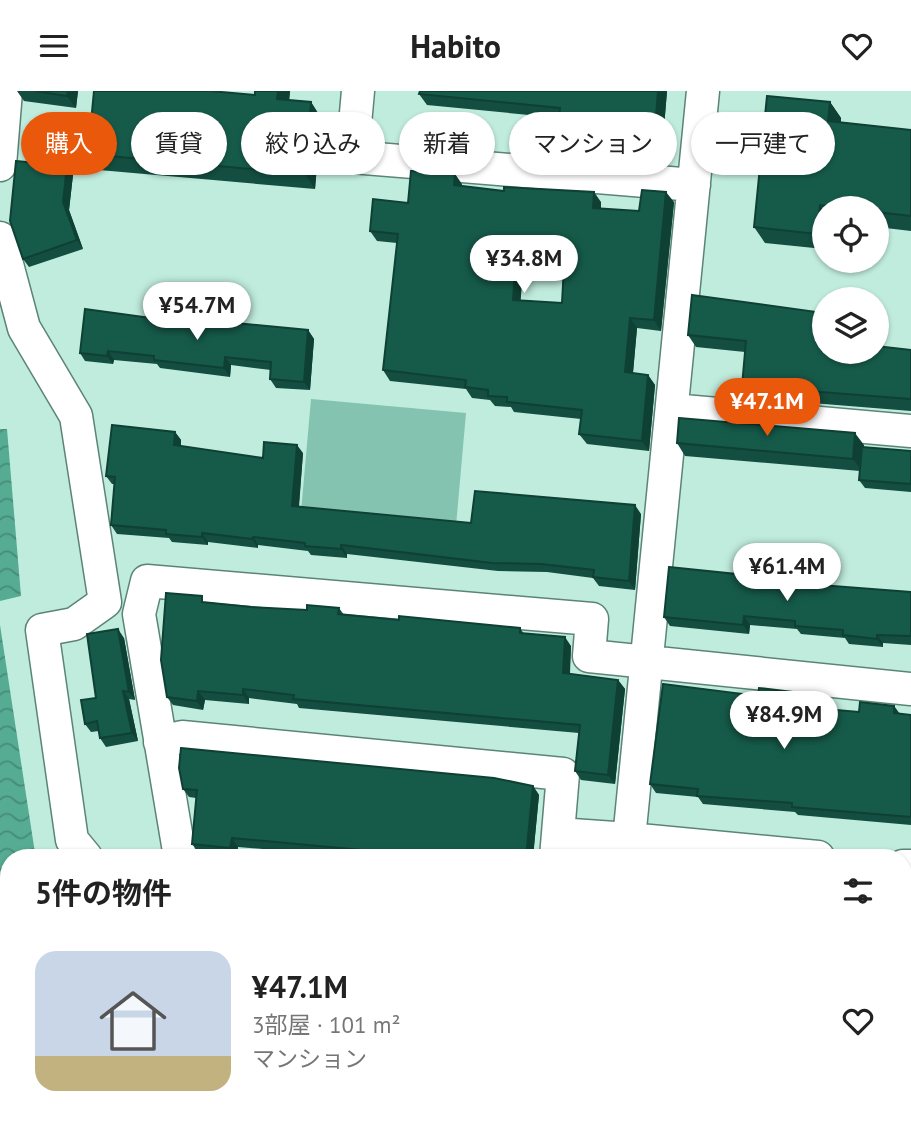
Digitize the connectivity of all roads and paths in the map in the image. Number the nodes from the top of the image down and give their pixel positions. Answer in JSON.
{"nodes":[{"id":1,"x":6,"y":91,"type":"edge"},
{"id":2,"x":358,"y":91,"type":"edge"},
{"id":3,"x":703,"y":91,"type":"edge"},
{"id":4,"x":0,"y":165,"type":"edge"},
{"id":5,"x":694,"y":185,"type":"junction"},
{"id":6,"x":0,"y":238,"type":"edge"},
{"id":7,"x":5,"y":276,"type":"edge"},
{"id":8,"x":672,"y":410,"type":"junction"},
{"id":9,"x":911,"y":431,"type":"edge"},
{"id":10,"x":647,"y":662,"type":"junction"},
{"id":11,"x":911,"y":689,"type":"edge"},
{"id":12,"x":160,"y":742,"type":"junction"},
{"id":13,"x":629,"y":839,"type":"junction"},
{"id":14,"x":557,"y":846,"type":"edge"},
{"id":15,"x":79,"y":849,"type":"edge"},
{"id":16,"x":179,"y":849,"type":"edge"},
{"id":17,"x":734,"y":849,"type":"edge"}],
"edges":[{"from":1,"to":4,"type":"street"},
{"from":2,"to":5,"type":"street"},
{"from":3,"to":5,"type":"street"},
{"from":5,"to":8,"type":"street"},
{"from":6,"to":7,"type":"street"},
{"from":7,"to":15,"type":"street"},
{"from":8,"to":9,"type":"street"},
{"from":8,"to":10,"type":"street"},
{"from":10,"to":11,"type":"street"},
{"from":10,"to":12,"type":"street"},
{"from":10,"to":13,"type":"street"},
{"from":12,"to":14,"type":"street"},
{"from":12,"to":16,"type":"street"},
{"from":13,"to":14,"type":"street"},
{"from":13,"to":17,"type":"street"}]}
